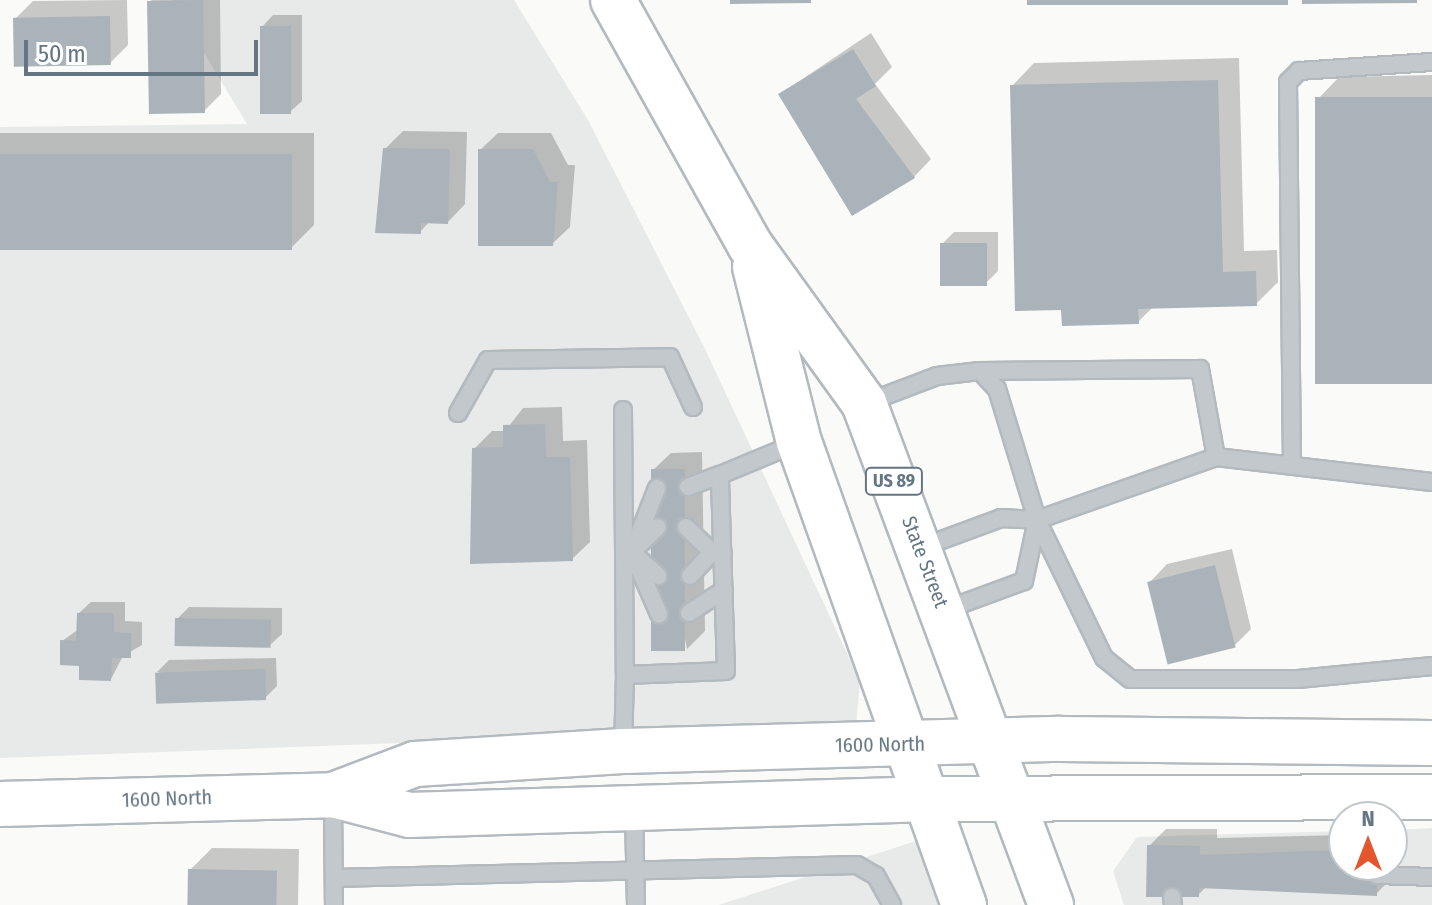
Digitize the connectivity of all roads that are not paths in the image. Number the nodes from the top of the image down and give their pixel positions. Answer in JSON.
{"nodes":[{"id":1,"x":613,"y":0,"type":"edge"},
{"id":2,"x":1432,"y":62,"type":"edge"},
{"id":3,"x":750,"y":245,"type":"junction"},
{"id":4,"x":980,"y":371,"type":"junction"},
{"id":5,"x":864,"y":403,"type":"junction"},
{"id":6,"x":693,"y":407,"type":"dead end"},
{"id":7,"x":623,"y":410,"type":"dead end"},
{"id":8,"x":458,"y":413,"type":"dead end"},
{"id":9,"x":799,"y":442,"type":"junction"},
{"id":10,"x":1216,"y":457,"type":"junction"},
{"id":11,"x":1292,"y":465,"type":"junction"},
{"id":12,"x":720,"y":475,"type":"junction"},
{"id":13,"x":1432,"y":482,"type":"edge"},
{"id":14,"x":688,"y":487,"type":"dead end"},
{"id":15,"x":657,"y":488,"type":"dead end"},
{"id":16,"x":1037,"y":520,"type":"junction"},
{"id":17,"x":658,"y":527,"type":"dead end"},
{"id":18,"x":686,"y":527,"type":"dead end"},
{"id":19,"x":920,"y":548,"type":"junction"},
{"id":20,"x":628,"y":552,"type":"junction"},
{"id":21,"x":717,"y":552,"type":"junction"},
{"id":22,"x":658,"y":576,"type":"dead end"},
{"id":23,"x":690,"y":576,"type":"dead end"},
{"id":24,"x":724,"y":590,"type":"junction"},
{"id":25,"x":944,"y":610,"type":"junction"},
{"id":26,"x":689,"y":613,"type":"dead end"},
{"id":27,"x":659,"y":614,"type":"dead end"},
{"id":28,"x":1432,"y":666,"type":"edge"},
{"id":29,"x":625,"y":675,"type":"junction"},
{"id":30,"x":994,"y":742,"type":"junction"},
{"id":31,"x":1432,"y":743,"type":"edge"},
{"id":32,"x":909,"y":744,"type":"junction"},
{"id":33,"x":623,"y":751,"type":"junction"},
{"id":34,"x":333,"y":795,"type":"junction"},
{"id":35,"x":1432,"y":797,"type":"edge"},
{"id":36,"x":930,"y":799,"type":"junction"},
{"id":37,"x":1016,"y":801,"type":"junction"},
{"id":38,"x":0,"y":804,"type":"edge"},
{"id":39,"x":634,"y":807,"type":"junction"},
{"id":40,"x":635,"y":870,"type":"junction"},
{"id":41,"x":1408,"y":876,"type":"edge"},
{"id":42,"x":1432,"y":877,"type":"edge"},
{"id":43,"x":334,"y":878,"type":"junction"},
{"id":44,"x":334,"y":905,"type":"edge"},
{"id":45,"x":636,"y":905,"type":"edge"},
{"id":46,"x":892,"y":905,"type":"edge"},
{"id":47,"x":964,"y":905,"type":"edge"},
{"id":48,"x":1051,"y":905,"type":"edge"}],
"edges":[{"from":1,"to":3,"type":"main road","name":"State Street","number":"US 89"},
{"from":2,"to":11,"type":"lane"},
{"from":3,"to":5,"type":"main road","name":"State Street","number":"US 89"},
{"from":3,"to":9,"type":"main road","name":"State Street","number":"US 89"},
{"from":4,"to":5,"type":"lane"},
{"from":4,"to":10,"type":"lane"},
{"from":4,"to":16,"type":"lane"},
{"from":5,"to":19,"type":"main road","name":"State Street","number":"US 89"},
{"from":6,"to":8,"type":"lane"},
{"from":7,"to":20,"type":"lane"},
{"from":9,"to":12,"type":"lane"},
{"from":9,"to":32,"type":"main road","name":"State Street","number":"US 89"},
{"from":10,"to":11,"type":"lane"},
{"from":10,"to":16,"type":"lane"},
{"from":11,"to":13,"type":"lane"},
{"from":12,"to":14,"type":"lane"},
{"from":12,"to":21,"type":"lane"},
{"from":15,"to":20,"type":"lane"},
{"from":16,"to":19,"type":"lane"},
{"from":16,"to":25,"type":"lane"},
{"from":16,"to":28,"type":"lane"},
{"from":17,"to":20,"type":"lane"},
{"from":18,"to":21,"type":"lane"},
{"from":19,"to":25,"type":"main road","name":"State Street","number":"US 89"},
{"from":20,"to":22,"type":"lane"},
{"from":20,"to":27,"type":"lane"},
{"from":20,"to":29,"type":"lane"},
{"from":21,"to":23,"type":"lane"},
{"from":21,"to":24,"type":"lane"},
{"from":24,"to":26,"type":"lane"},
{"from":24,"to":29,"type":"lane"},
{"from":25,"to":30,"type":"main road","name":"State Street","number":"US 89"},
{"from":29,"to":33,"type":"lane"},
{"from":30,"to":31,"type":"main road","name":"1600 North"},
{"from":30,"to":32,"type":"main road","name":"1600 North"},
{"from":30,"to":37,"type":"main road","name":"State Street","number":"US 89"},
{"from":32,"to":33,"type":"main road","name":"1600 North"},
{"from":32,"to":36,"type":"main road","name":"State Street","number":"US 89"},
{"from":33,"to":34,"type":"main road","name":"1600 North"},
{"from":34,"to":38,"type":"main road","name":"1600 North"},
{"from":34,"to":39,"type":"main road","name":"1600 North"},
{"from":34,"to":43,"type":"lane"},
{"from":35,"to":37,"type":"main road","name":"1600 North"},
{"from":36,"to":37,"type":"main road","name":"1600 North"},
{"from":36,"to":39,"type":"main road","name":"1600 North"},
{"from":36,"to":47,"type":"main road","name":"State Street","number":"US 89"},
{"from":37,"to":48,"type":"main road","name":"State Street","number":"US 89"},
{"from":39,"to":40,"type":"lane"},
{"from":40,"to":43,"type":"lane"},
{"from":40,"to":45,"type":"lane"},
{"from":40,"to":46,"type":"lane"},
{"from":41,"to":42,"type":"lane"},
{"from":43,"to":44,"type":"lane"}]}
